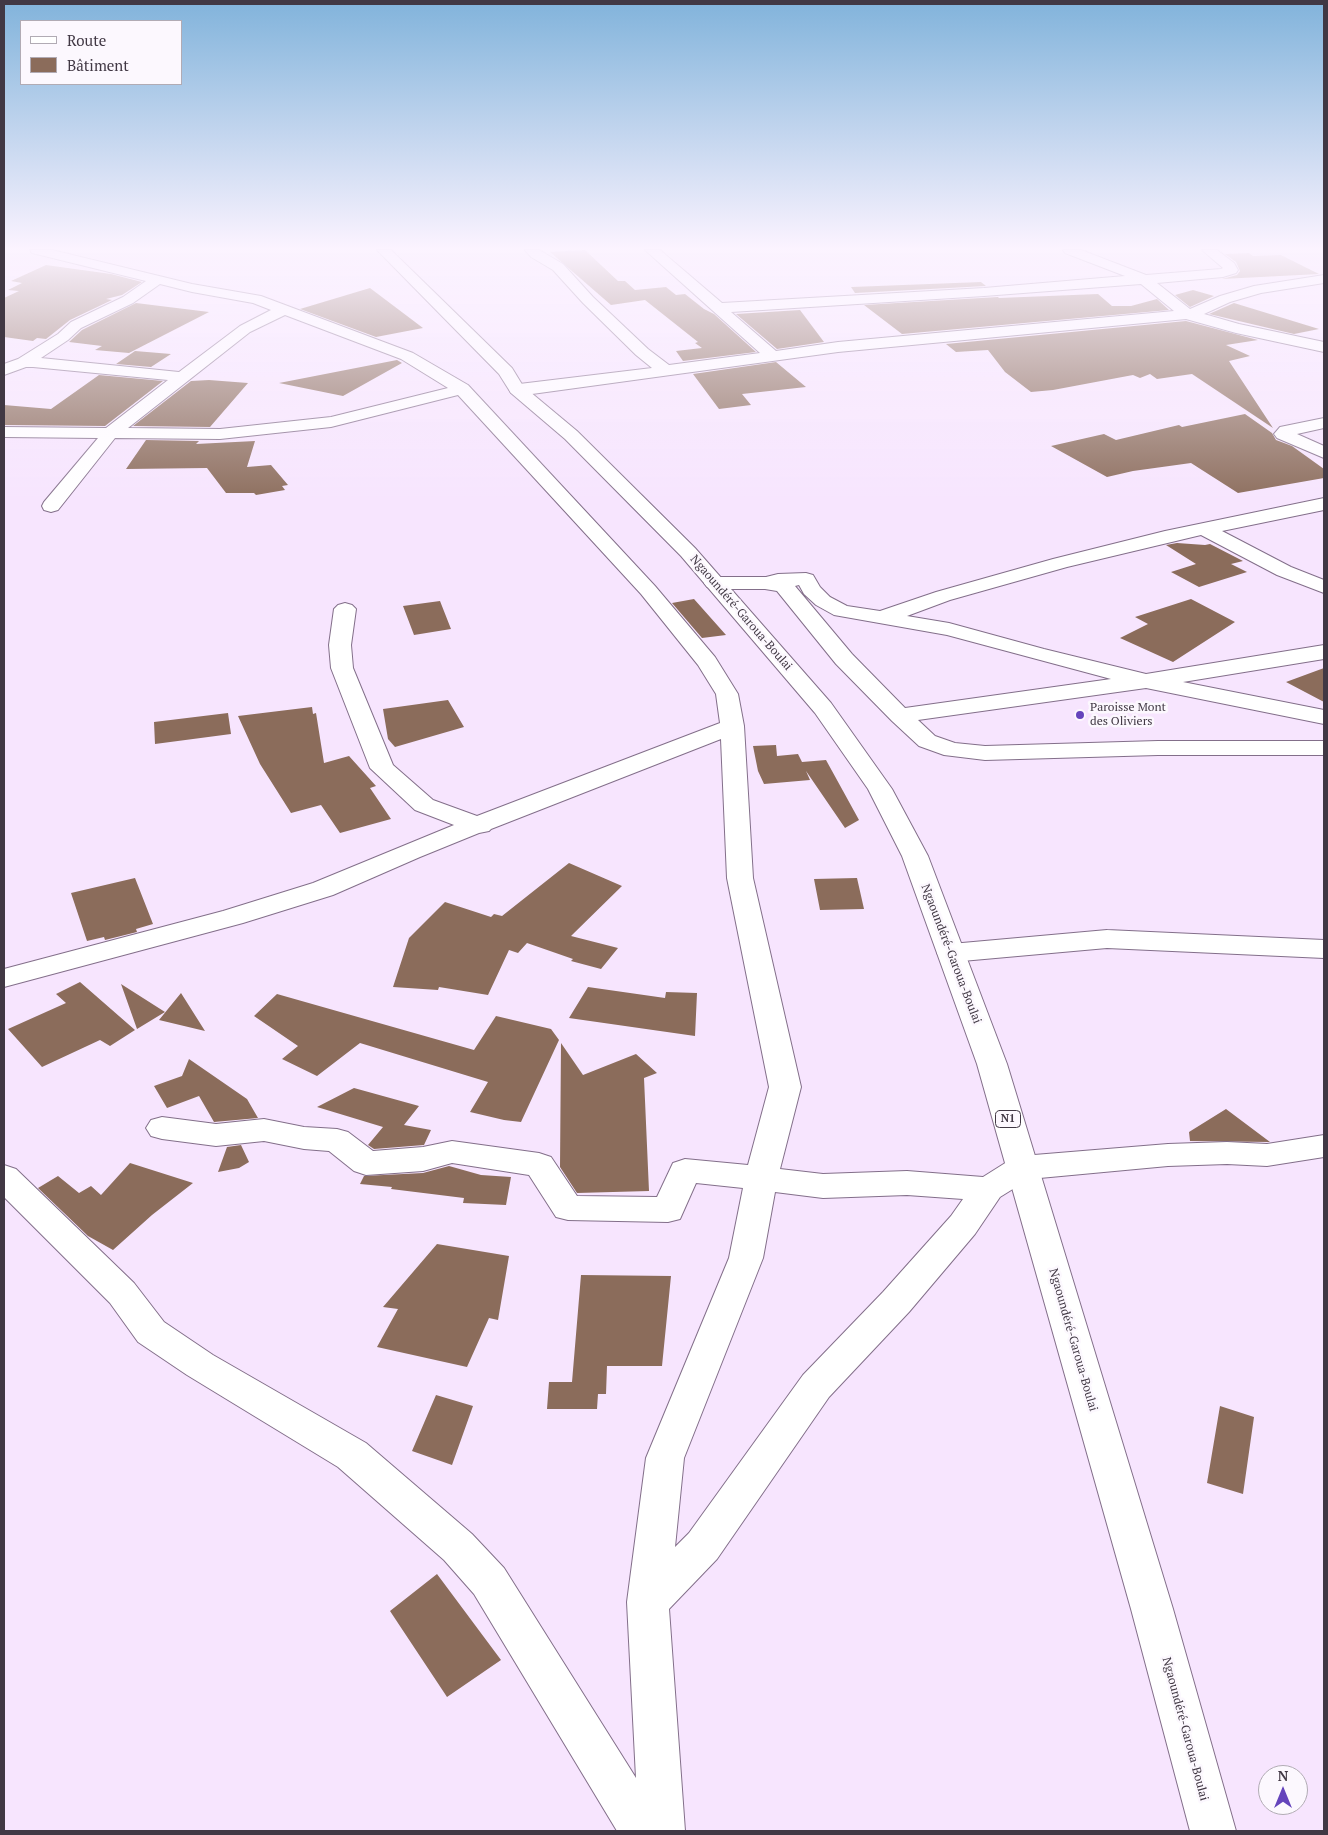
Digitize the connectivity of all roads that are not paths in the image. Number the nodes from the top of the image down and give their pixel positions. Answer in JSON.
{"nodes":[{"id":1,"x":64,"y":336,"type":"edge"},
{"id":2,"x":236,"y":336,"type":"edge"},
{"id":3,"x":352,"y":336,"type":"edge"},
{"id":4,"x":470,"y":336,"type":"edge"},
{"id":5,"x":625,"y":336,"type":"edge"},
{"id":6,"x":750,"y":336,"type":"edge"},
{"id":7,"x":947,"y":336,"type":"edge"},
{"id":8,"x":1271,"y":336,"type":"edge"},
{"id":9,"x":1324,"y":347,"type":"edge"},
{"id":10,"x":773,"y":356,"type":"junction"},
{"id":11,"x":24,"y":362,"type":"junction"},
{"id":12,"x":4,"y":370,"type":"edge"},
{"id":13,"x":665,"y":370,"type":"junction"},
{"id":14,"x":184,"y":378,"type":"junction"},
{"id":15,"x":462,"y":389,"type":"junction"},
{"id":16,"x":517,"y":389,"type":"junction"},
{"id":17,"x":1324,"y":423,"type":"edge"},
{"id":18,"x":4,"y":432,"type":"edge"},
{"id":19,"x":110,"y":432,"type":"junction"},
{"id":20,"x":1324,"y":453,"type":"edge"},
{"id":21,"x":1324,"y":504,"type":"edge"},
{"id":22,"x":51,"y":506,"type":"dead end"},
{"id":23,"x":1203,"y":529,"type":"junction"},
{"id":24,"x":714,"y":583,"type":"junction"},
{"id":25,"x":765,"y":583,"type":"junction"},
{"id":26,"x":1324,"y":587,"type":"edge"},
{"id":27,"x":345,"y":609,"type":"dead end"},
{"id":28,"x":880,"y":618,"type":"junction"},
{"id":29,"x":823,"y":632,"type":"junction"},
{"id":30,"x":1324,"y":652,"type":"edge"},
{"id":31,"x":1146,"y":681,"type":"junction"},
{"id":32,"x":900,"y":716,"type":"junction"},
{"id":33,"x":1324,"y":717,"type":"edge"},
{"id":34,"x":732,"y":726,"type":"junction"},
{"id":35,"x":1324,"y":748,"type":"edge"},
{"id":36,"x":480,"y":826,"type":"junction"},
{"id":37,"x":1324,"y":949,"type":"edge"},
{"id":38,"x":951,"y":953,"type":"junction"},
{"id":39,"x":4,"y":978,"type":"edge"},
{"id":40,"x":162,"y":1128,"type":"dead end"},
{"id":41,"x":1324,"y":1146,"type":"edge"},
{"id":42,"x":1022,"y":1168,"type":"junction"},
{"id":43,"x":761,"y":1178,"type":"junction"},
{"id":44,"x":988,"y":1190,"type":"junction"},
{"id":45,"x":9,"y":1191,"type":"edge"},
{"id":46,"x":648,"y":1602,"type":"junction"},
{"id":47,"x":643,"y":1831,"type":"edge"},
{"id":48,"x":662,"y":1831,"type":"edge"},
{"id":49,"x":1213,"y":1831,"type":"edge"}],
"edges":[{"from":1,"to":11,"type":"main road"},
{"from":2,"to":14,"type":"main road"},
{"from":3,"to":15,"type":"main road"},
{"from":4,"to":16,"type":"main road","name":"Ngaoundéré-Garoua-Boulai","number":"N1"},
{"from":5,"to":13,"type":"main road"},
{"from":6,"to":10,"type":"main road"},
{"from":7,"to":10,"type":"main road"},
{"from":8,"to":9,"type":"main road"},
{"from":10,"to":13,"type":"main road"},
{"from":11,"to":12,"type":"main road"},
{"from":11,"to":14,"type":"main road"},
{"from":13,"to":16,"type":"main road"},
{"from":14,"to":19,"type":"main road"},
{"from":15,"to":19,"type":"main road"},
{"from":15,"to":34,"type":"main road"},
{"from":16,"to":24,"type":"main road","name":"Ngaoundéré-Garoua-Boulai","number":"N1"},
{"from":17,"to":20,"type":"main road"},
{"from":18,"to":19,"type":"main road"},
{"from":19,"to":22,"type":"main road"},
{"from":21,"to":23,"type":"main road"},
{"from":23,"to":26,"type":"main road"},
{"from":23,"to":28,"type":"main road"},
{"from":24,"to":25,"type":"main road"},
{"from":24,"to":38,"type":"main road","name":"Ngaoundéré-Garoua-Boulai","number":"N1"},
{"from":25,"to":28,"type":"main road"},
{"from":25,"to":29,"type":"main road"},
{"from":27,"to":36,"type":"main road"},
{"from":28,"to":29,"type":"main road"},
{"from":28,"to":31,"type":"main road"},
{"from":29,"to":32,"type":"main road"},
{"from":30,"to":31,"type":"main road"},
{"from":31,"to":32,"type":"main road"},
{"from":31,"to":33,"type":"main road"},
{"from":32,"to":35,"type":"main road"},
{"from":34,"to":36,"type":"main road"},
{"from":34,"to":43,"type":"main road"},
{"from":36,"to":39,"type":"main road"},
{"from":37,"to":38,"type":"main road"},
{"from":38,"to":42,"type":"main road","name":"Ngaoundéré-Garoua-Boulai","number":"N1"},
{"from":40,"to":43,"type":"main road"},
{"from":41,"to":42,"type":"main road"},
{"from":42,"to":44,"type":"main road"},
{"from":42,"to":49,"type":"main road","name":"Ngaoundéré-Garoua-Boulai","number":"N1"},
{"from":43,"to":44,"type":"main road"},
{"from":43,"to":46,"type":"main road"},
{"from":44,"to":46,"type":"main road"},
{"from":45,"to":47,"type":"main road"},
{"from":46,"to":48,"type":"main road"}]}
